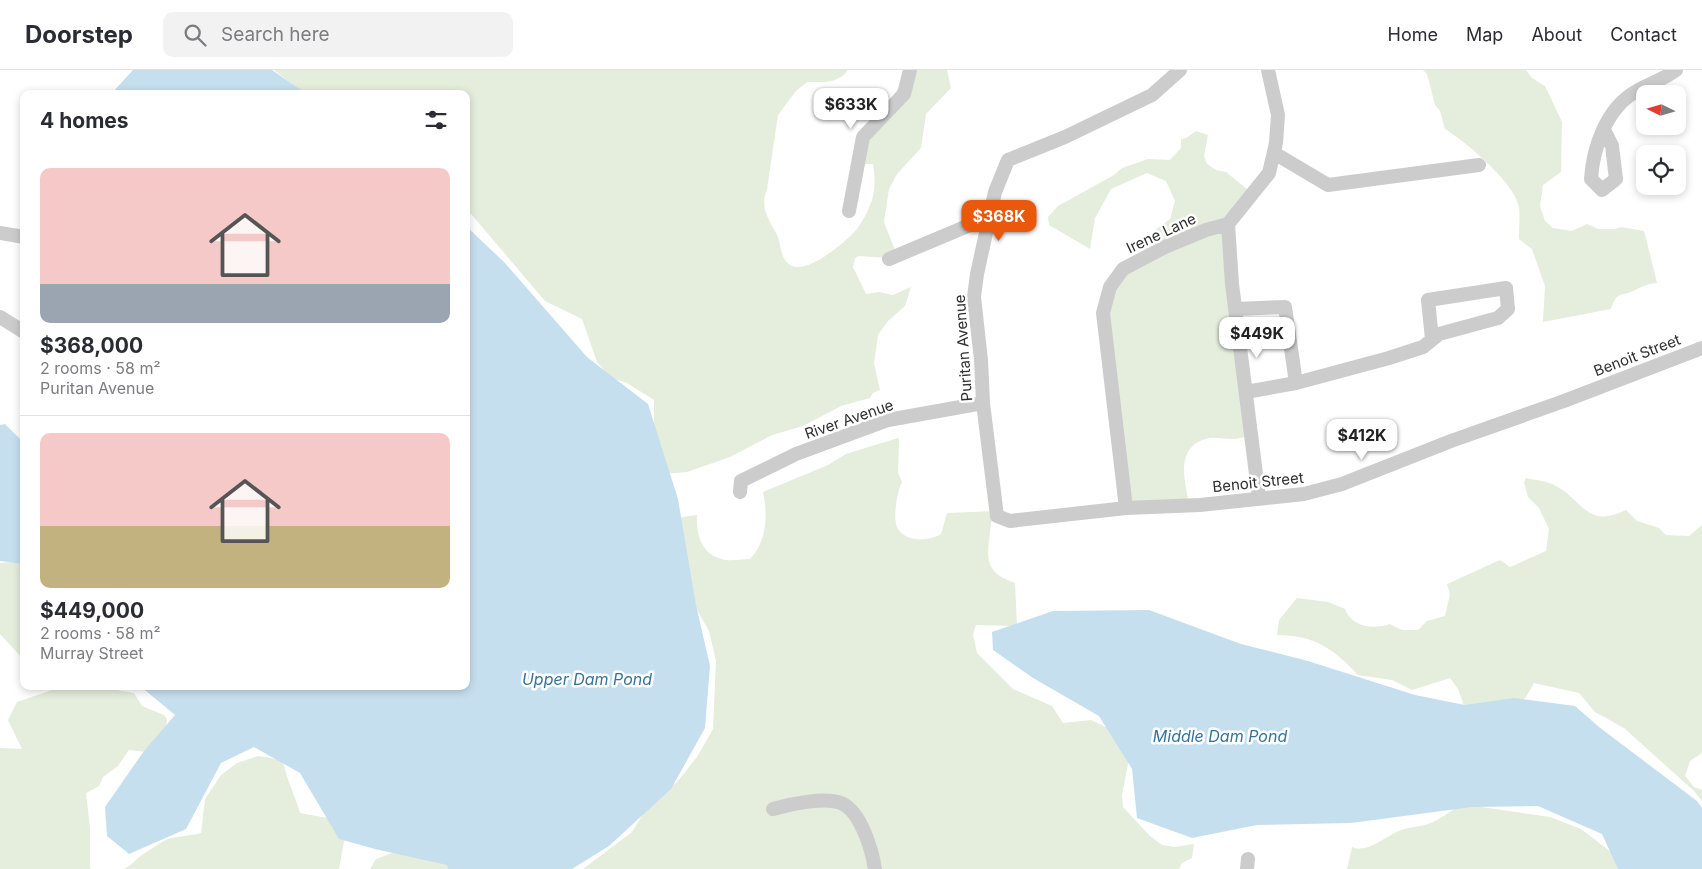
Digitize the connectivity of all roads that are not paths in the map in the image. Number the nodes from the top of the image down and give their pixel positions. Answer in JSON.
{"nodes":[{"id":1,"x":910,"y":70,"type":"edge"},
{"id":2,"x":1180,"y":70,"type":"edge"},
{"id":3,"x":1268,"y":70,"type":"edge"},
{"id":4,"x":1676,"y":70,"type":"edge"},
{"id":5,"x":1604,"y":130,"type":"dead end"},
{"id":6,"x":1274,"y":153,"type":"junction"},
{"id":7,"x":1479,"y":165,"type":"dead end"},
{"id":8,"x":849,"y":211,"type":"dead end"},
{"id":9,"x":990,"y":217,"type":"junction"},
{"id":10,"x":1228,"y":224,"type":"junction"},
{"id":11,"x":0,"y":232,"type":"edge"},
{"id":12,"x":20,"y":236,"type":"edge"},
{"id":13,"x":889,"y":259,"type":"dead end"},
{"id":14,"x":1236,"y":310,"type":"junction"},
{"id":15,"x":0,"y":317,"type":"edge"},
{"id":16,"x":20,"y":330,"type":"edge"},
{"id":17,"x":1432,"y":339,"type":"junction"},
{"id":18,"x":1702,"y":348,"type":"edge"},
{"id":19,"x":1296,"y":383,"type":"junction"},
{"id":20,"x":1246,"y":392,"type":"junction"},
{"id":21,"x":983,"y":403,"type":"junction"},
{"id":22,"x":740,"y":492,"type":"dead end"},
{"id":23,"x":1259,"y":498,"type":"junction"},
{"id":24,"x":1126,"y":508,"type":"junction"},
{"id":25,"x":1004,"y":520,"type":"joint"},
{"id":26,"x":773,"y":809,"type":"dead end"},
{"id":27,"x":875,"y":869,"type":"edge"}],
"edges":[{"from":1,"to":8,"type":"street"},
{"from":2,"to":9,"type":"street","name":"Puritan Avenue"},
{"from":3,"to":6,"type":"street"},
{"from":4,"to":5,"type":"street"},
{"from":6,"to":7,"type":"street"},
{"from":6,"to":10,"type":"street"},
{"from":9,"to":13,"type":"street"},
{"from":9,"to":21,"type":"street","name":"Puritan Avenue"},
{"from":10,"to":14,"type":"street"},
{"from":10,"to":24,"type":"street","name":"Irene Lane"},
{"from":11,"to":12,"type":"street"},
{"from":14,"to":19,"type":"street"},
{"from":14,"to":20,"type":"street"},
{"from":15,"to":16,"type":"street"},
{"from":17,"to":17,"type":"street"},
{"from":17,"to":19,"type":"street"},
{"from":18,"to":23,"type":"street","name":"Benoit Street"},
{"from":19,"to":20,"type":"street"},
{"from":20,"to":23,"type":"street"},
{"from":21,"to":22,"type":"street","name":"River Avenue"},
{"from":21,"to":25,"type":"street","name":"Puritan Avenue"},
{"from":23,"to":24,"type":"street","name":"Benoit Street"},
{"from":24,"to":25,"type":"street","name":"Benoit Street"},
{"from":26,"to":27,"type":"street"}]}
